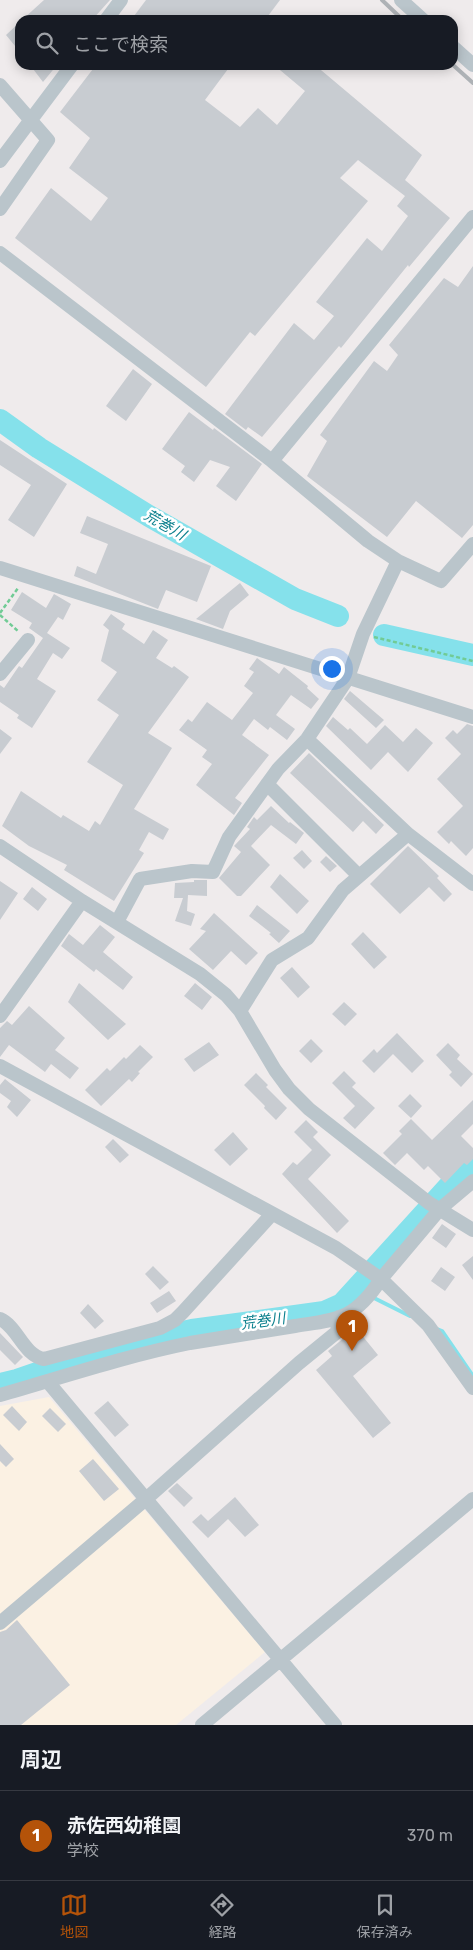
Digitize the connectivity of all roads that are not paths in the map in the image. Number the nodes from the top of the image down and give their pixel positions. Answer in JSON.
{"nodes":[{"id":1,"x":122,"y":0,"type":"edge"},
{"id":2,"x":401,"y":0,"type":"edge"},
{"id":3,"x":110,"y":15,"type":"edge"},
{"id":4,"x":418,"y":15,"type":"edge"},
{"id":5,"x":458,"y":52,"type":"edge"},
{"id":6,"x":473,"y":65,"type":"edge"},
{"id":7,"x":69,"y":70,"type":"edge"},
{"id":8,"x":0,"y":85,"type":"edge"},
{"id":9,"x":34,"y":123,"type":"junction"},
{"id":10,"x":0,"y":161,"type":"edge"},
{"id":11,"x":0,"y":209,"type":"edge"},
{"id":12,"x":473,"y":217,"type":"edge"},
{"id":13,"x":0,"y":253,"type":"edge"},
{"id":14,"x":272,"y":461,"type":"junction"},
{"id":15,"x":473,"y":544,"type":"edge"},
{"id":16,"x":398,"y":561,"type":"junction"},
{"id":17,"x":0,"y":568,"type":"edge"},
{"id":18,"x":28,"y":640,"type":"road end"},
{"id":19,"x":0,"y":674,"type":"edge"},
{"id":20,"x":348,"y":678,"type":"junction"},
{"id":21,"x":473,"y":717,"type":"edge"},
{"id":22,"x":307,"y":739,"type":"junction"},
{"id":23,"x":267,"y":784,"type":"junction"},
{"id":24,"x":408,"y":834,"type":"junction"},
{"id":25,"x":0,"y":846,"type":"edge"},
{"id":26,"x":359,"y":876,"type":"junction"},
{"id":27,"x":473,"y":884,"type":"edge"},
{"id":28,"x":82,"y":901,"type":"junction"},
{"id":29,"x":117,"y":922,"type":"junction"},
{"id":30,"x":240,"y":1011,"type":"junction"},
{"id":31,"x":0,"y":1016,"type":"edge"},
{"id":32,"x":0,"y":1066,"type":"edge"},
{"id":33,"x":473,"y":1181,"type":"edge"},
{"id":34,"x":435,"y":1206,"type":"junction"},
{"id":35,"x":272,"y":1214,"type":"junction"},
{"id":36,"x":473,"y":1230,"type":"edge"},
{"id":37,"x":381,"y":1279,"type":"junction"},
{"id":38,"x":339,"y":1316,"type":"junction"},
{"id":39,"x":0,"y":1319,"type":"edge"},
{"id":40,"x":48,"y":1382,"type":"junction"},
{"id":41,"x":473,"y":1388,"type":"edge"},
{"id":42,"x":0,"y":1395,"type":"edge"},
{"id":43,"x":146,"y":1499,"type":"junction"},
{"id":44,"x":473,"y":1499,"type":"edge"},
{"id":45,"x":0,"y":1623,"type":"edge"},
{"id":46,"x":280,"y":1660,"type":"junction"},
{"id":47,"x":202,"y":1725,"type":"edge"},
{"id":48,"x":335,"y":1725,"type":"edge"}],
"edges":[{"from":1,"to":3,"type":"street"},
{"from":2,"to":4,"type":"street"},
{"from":5,"to":6,"type":"street"},
{"from":7,"to":9,"type":"street"},
{"from":8,"to":9,"type":"street"},
{"from":9,"to":10,"type":"street"},
{"from":9,"to":11,"type":"street"},
{"from":12,"to":14,"type":"street"},
{"from":13,"to":14,"type":"street"},
{"from":14,"to":16,"type":"street"},
{"from":15,"to":16,"type":"street"},
{"from":16,"to":20,"type":"street"},
{"from":17,"to":20,"type":"street"},
{"from":18,"to":19,"type":"street"},
{"from":20,"to":21,"type":"street"},
{"from":20,"to":22,"type":"street"},
{"from":22,"to":23,"type":"street"},
{"from":22,"to":24,"type":"street"},
{"from":23,"to":26,"type":"street"},
{"from":23,"to":29,"type":"street"},
{"from":24,"to":26,"type":"street"},
{"from":24,"to":27,"type":"street"},
{"from":25,"to":28,"type":"street"},
{"from":26,"to":30,"type":"street"},
{"from":28,"to":29,"type":"street"},
{"from":28,"to":31,"type":"street"},
{"from":29,"to":30,"type":"street"},
{"from":30,"to":34,"type":"street"},
{"from":32,"to":35,"type":"street"},
{"from":33,"to":34,"type":"street"},
{"from":34,"to":36,"type":"street"},
{"from":34,"to":37,"type":"street"},
{"from":35,"to":37,"type":"street"},
{"from":35,"to":39,"type":"street"},
{"from":37,"to":38,"type":"street"},
{"from":37,"to":41,"type":"street"},
{"from":38,"to":40,"type":"street"},
{"from":38,"to":43,"type":"street"},
{"from":40,"to":42,"type":"street"},
{"from":40,"to":43,"type":"street"},
{"from":43,"to":45,"type":"street"},
{"from":43,"to":46,"type":"street"},
{"from":44,"to":46,"type":"street"},
{"from":46,"to":47,"type":"street"},
{"from":46,"to":48,"type":"street"}]}
